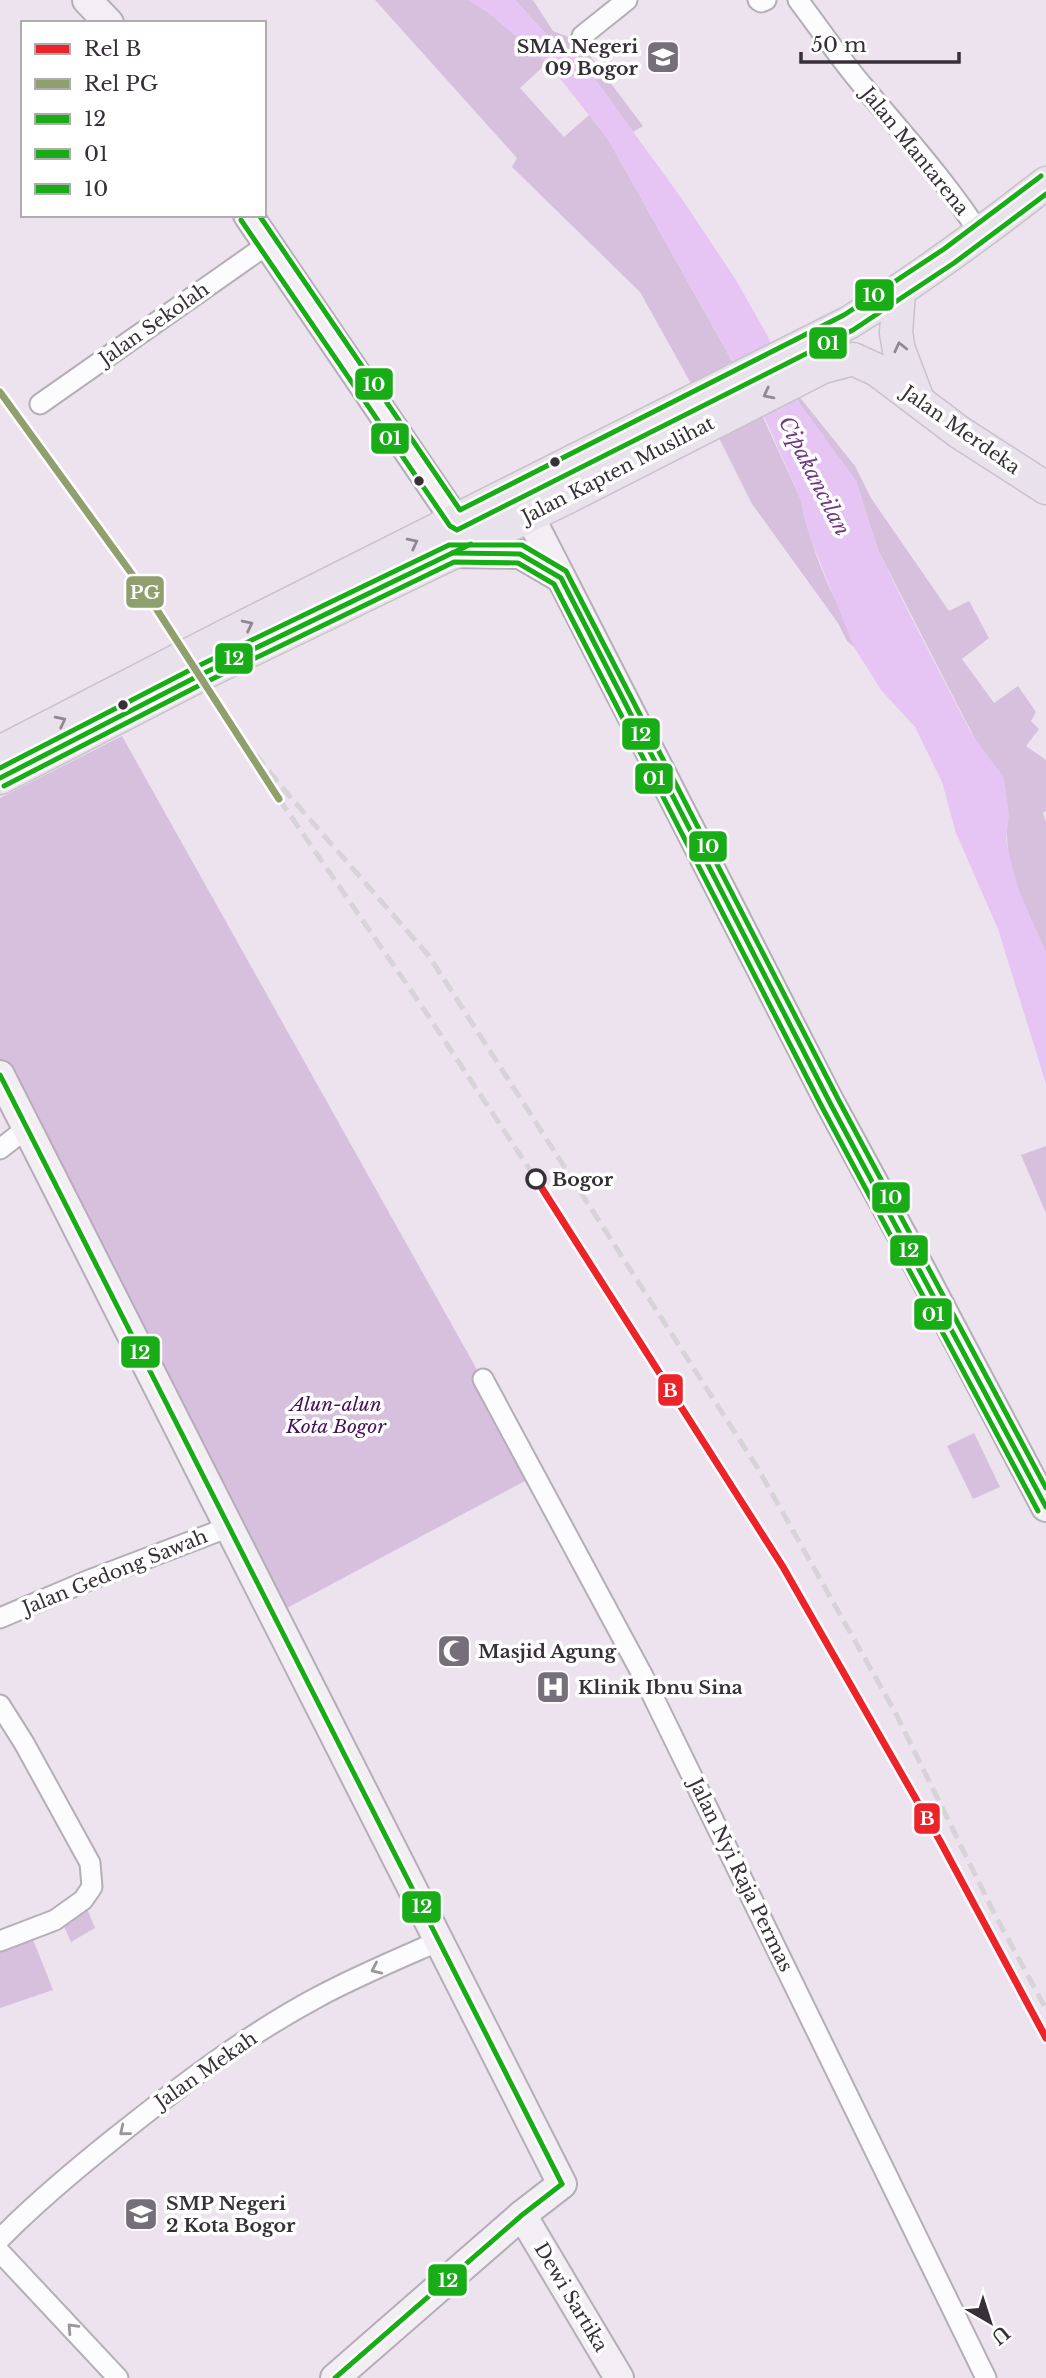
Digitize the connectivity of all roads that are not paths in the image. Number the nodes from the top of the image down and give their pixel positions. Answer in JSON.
{"nodes":[{"id":1,"x":87,"y":0,"type":"edge"},
{"id":2,"x":627,"y":0,"type":"edge"},
{"id":3,"x":758,"y":0,"type":"edge"},
{"id":4,"x":766,"y":0,"type":"edge"},
{"id":5,"x":799,"y":0,"type":"edge"},
{"id":6,"x":107,"y":21,"type":"edge"},
{"id":7,"x":582,"y":36,"type":"dead end"},
{"id":8,"x":1046,"y":183,"type":"edge"},
{"id":9,"x":249,"y":217,"type":"edge"},
{"id":10,"x":980,"y":234,"type":"junction"},
{"id":11,"x":268,"y":244,"type":"junction"},
{"id":12,"x":899,"y":292,"type":"junction"},
{"id":13,"x":815,"y":355,"type":"junction"},
{"id":14,"x":918,"y":400,"type":"junction"},
{"id":15,"x":40,"y":404,"type":"dead end"},
{"id":16,"x":706,"y":410,"type":"junction"},
{"id":17,"x":1046,"y":488,"type":"edge"},
{"id":18,"x":529,"y":515,"type":"junction"},
{"id":19,"x":460,"y":540,"type":"junction"},
{"id":20,"x":380,"y":574,"type":"junction"},
{"id":21,"x":561,"y":578,"type":"junction"},
{"id":22,"x":0,"y":752,"type":"edge"},
{"id":23,"x":0,"y":778,"type":"edge"},
{"id":24,"x":0,"y":1075,"type":"edge"},
{"id":25,"x":27,"y":1128,"type":"junction"},
{"id":26,"x":0,"y":1149,"type":"edge"},
{"id":27,"x":483,"y":1379,"type":"dead end"},
{"id":28,"x":1046,"y":1507,"type":"edge"},
{"id":29,"x":229,"y":1527,"type":"junction"},
{"id":30,"x":0,"y":1618,"type":"edge"},
{"id":31,"x":0,"y":1705,"type":"edge"},
{"id":32,"x":0,"y":1941,"type":"edge"},
{"id":33,"x":439,"y":1941,"type":"junction"},
{"id":34,"x":522,"y":2215,"type":"junction"},
{"id":35,"x":0,"y":2239,"type":"edge"},
{"id":36,"x":0,"y":2252,"type":"edge"},
{"id":37,"x":118,"y":2378,"type":"edge"},
{"id":38,"x":335,"y":2378,"type":"edge"},
{"id":39,"x":619,"y":2378,"type":"edge"},
{"id":40,"x":986,"y":2378,"type":"edge"}],
"edges":[{"from":1,"to":6,"type":"street"},
{"from":2,"to":7,"type":"street"},
{"from":3,"to":4,"type":"street"},
{"from":5,"to":10,"type":"street","name":"Jalan Mantarena"},
{"from":8,"to":10,"type":"main road","name":"Jalan Kapten Muslihat"},
{"from":9,"to":11,"type":"street"},
{"from":10,"to":12,"type":"main road","name":"Jalan Kapten Muslihat"},
{"from":11,"to":15,"type":"street","name":"Jalan Sekolah"},
{"from":11,"to":19,"type":"street"},
{"from":12,"to":13,"type":"main road","name":"Jalan Kapten Muslihat"},
{"from":14,"to":12,"type":"main road","one_way":true},
{"from":13,"to":14,"type":"main road","name":"Jalan Merdeka"},
{"from":13,"to":16,"type":"main road","name":"Jalan Kapten Muslihat"},
{"from":14,"to":17,"type":"main road","name":"Jalan Merdeka"},
{"from":16,"to":18,"type":"main road","name":"Jalan Kapten Muslihat"},
{"from":16,"to":19,"type":"main road","name":"Jalan Kapten Muslihat"},
{"from":18,"to":19,"type":"main road","name":"Jalan Kapten Muslihat"},
{"from":18,"to":21,"type":"street"},
{"from":19,"to":20,"type":"main road","name":"Jalan Kapten Muslihat"},
{"from":19,"to":21,"type":"street"},
{"from":22,"to":20,"type":"main road","name":"Jalan Kapten Muslihat","one_way":true},
{"from":20,"to":23,"type":"main road","name":"Jalan Kapten Muslihat"},
{"from":21,"to":28,"type":"street"},
{"from":24,"to":25,"type":"street"},
{"from":25,"to":26,"type":"street"},
{"from":25,"to":29,"type":"street"},
{"from":27,"to":40,"type":"street","name":"Jalan Nyi Raja Permas"},
{"from":29,"to":30,"type":"street","name":"Jalan Gedong Sawah"},
{"from":29,"to":33,"type":"street"},
{"from":31,"to":32,"type":"street"},
{"from":33,"to":34,"type":"street"},
{"from":33,"to":35,"type":"street","name":"Jalan Mekah","one_way":true},
{"from":34,"to":38,"type":"street"},
{"from":34,"to":39,"type":"street","name":"Dewi Sartika"},
{"from":37,"to":36,"type":"street","one_way":true}]}
